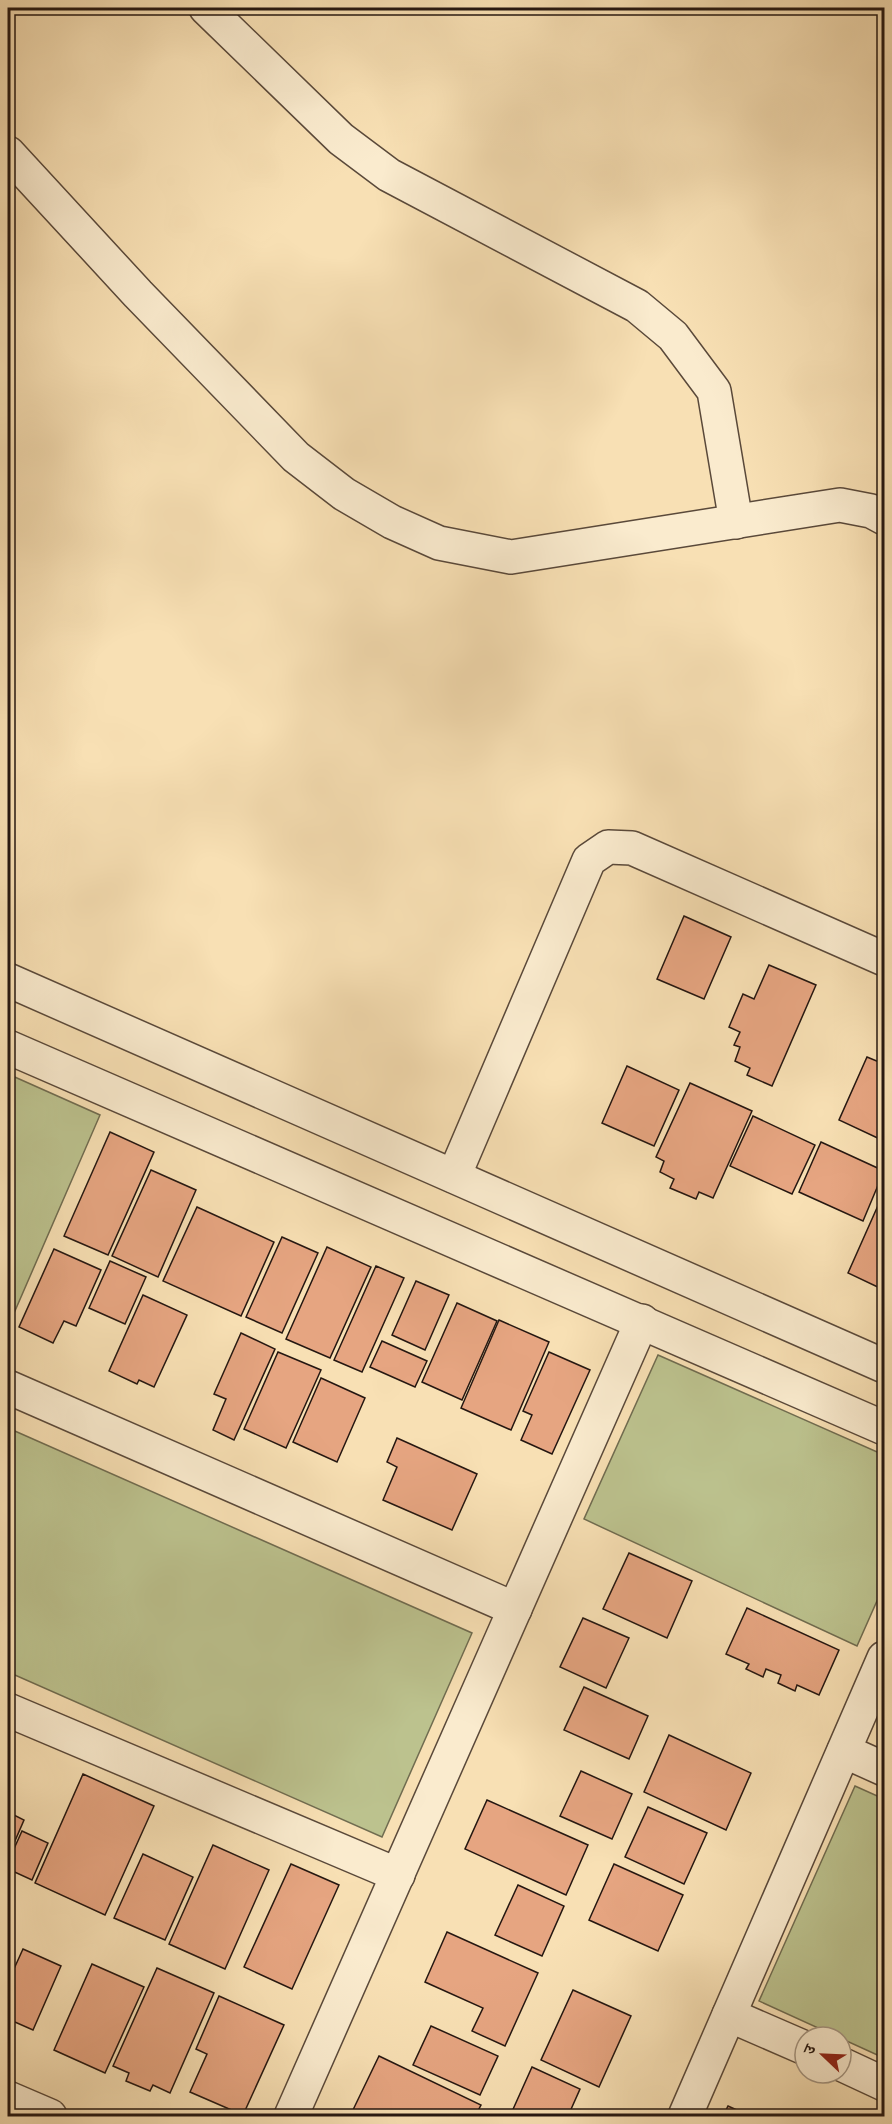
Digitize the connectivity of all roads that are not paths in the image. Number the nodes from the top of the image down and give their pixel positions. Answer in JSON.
{"nodes":[{"id":1,"x":206,"y":8,"type":"edge"},
{"id":2,"x":8,"y":153,"type":"edge"},
{"id":3,"x":885,"y":518,"type":"edge"},
{"id":4,"x":736,"y":522,"type":"junction"},
{"id":5,"x":885,"y":959,"type":"edge"},
{"id":6,"x":11,"y":992,"type":"edge"},
{"id":7,"x":8,"y":1047,"type":"edge"},
{"id":8,"x":454,"y":1176,"type":"junction"},
{"id":9,"x":642,"y":1321,"type":"junction"},
{"id":10,"x":885,"y":1365,"type":"edge"},
{"id":11,"x":8,"y":1387,"type":"edge"},
{"id":12,"x":885,"y":1428,"type":"edge"},
{"id":13,"x":515,"y":1610,"type":"junction"},
{"id":14,"x":885,"y":1658,"type":"edge"},
{"id":15,"x":8,"y":1710,"type":"edge"},
{"id":16,"x":844,"y":1751,"type":"junction"},
{"id":17,"x":885,"y":1769,"type":"edge"},
{"id":18,"x":398,"y":1875,"type":"junction"},
{"id":19,"x":729,"y":2015,"type":"junction"},
{"id":20,"x":793,"y":2043,"type":"edge"},
{"id":21,"x":853,"y":2069,"type":"edge"},
{"id":22,"x":885,"y":2084,"type":"edge"},
{"id":23,"x":8,"y":2098,"type":"edge"},
{"id":24,"x":50,"y":2116,"type":"edge"},
{"id":25,"x":291,"y":2116,"type":"edge"},
{"id":26,"x":685,"y":2116,"type":"edge"}],
"edges":[{"from":1,"to":4,"type":"street"},
{"from":2,"to":4,"type":"street"},
{"from":3,"to":4,"type":"street"},
{"from":5,"to":8,"type":"street"},
{"from":6,"to":8,"type":"street"},
{"from":7,"to":9,"type":"street"},
{"from":8,"to":10,"type":"street"},
{"from":9,"to":12,"type":"street"},
{"from":9,"to":13,"type":"street"},
{"from":11,"to":13,"type":"street"},
{"from":13,"to":18,"type":"street"},
{"from":14,"to":16,"type":"street"},
{"from":15,"to":18,"type":"street"},
{"from":16,"to":17,"type":"street"},
{"from":16,"to":19,"type":"street"},
{"from":18,"to":25,"type":"street"},
{"from":19,"to":20,"type":"street"},
{"from":19,"to":26,"type":"street"},
{"from":21,"to":22,"type":"street"},
{"from":23,"to":24,"type":"street"}]}
